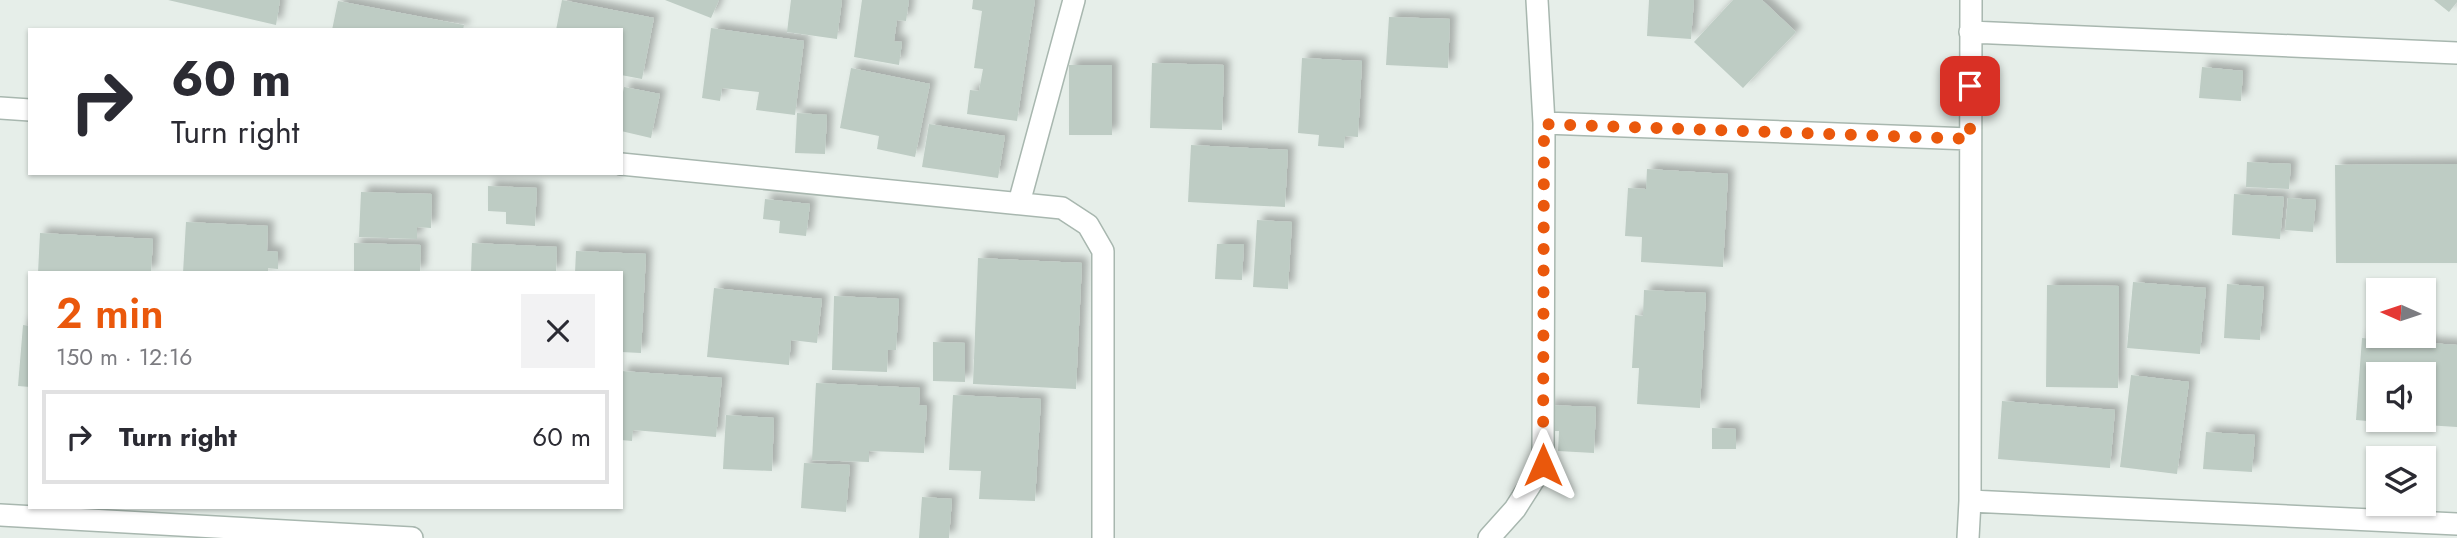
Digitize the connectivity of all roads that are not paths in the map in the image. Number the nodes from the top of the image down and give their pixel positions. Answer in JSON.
{"nodes":[{"id":1,"x":1074,"y":0,"type":"edge"},
{"id":2,"x":1537,"y":0,"type":"edge"},
{"id":3,"x":1970,"y":0,"type":"edge"},
{"id":4,"x":1970,"y":32,"type":"junction"},
{"id":5,"x":2457,"y":53,"type":"edge"},
{"id":6,"x":0,"y":108,"type":"edge"},
{"id":7,"x":28,"y":110,"type":"edge"},
{"id":8,"x":1544,"y":124,"type":"junction"},
{"id":9,"x":1970,"y":139,"type":"junction"},
{"id":10,"x":623,"y":164,"type":"edge"},
{"id":11,"x":1019,"y":204,"type":"junction"},
{"id":12,"x":1970,"y":501,"type":"junction"},
{"id":13,"x":0,"y":515,"type":"edge"},
{"id":14,"x":2457,"y":524,"type":"edge"},
{"id":15,"x":412,"y":538,"type":"edge"},
{"id":16,"x":1103,"y":538,"type":"edge"},
{"id":17,"x":1489,"y":538,"type":"edge"},
{"id":18,"x":1968,"y":538,"type":"edge"}],
"edges":[{"from":1,"to":11,"type":"street"},
{"from":2,"to":8,"type":"street"},
{"from":3,"to":4,"type":"street"},
{"from":4,"to":5,"type":"street"},
{"from":4,"to":9,"type":"street"},
{"from":6,"to":7,"type":"street"},
{"from":8,"to":9,"type":"street"},
{"from":8,"to":17,"type":"street"},
{"from":9,"to":12,"type":"street"},
{"from":10,"to":11,"type":"street"},
{"from":11,"to":16,"type":"street"},
{"from":12,"to":14,"type":"street"},
{"from":12,"to":18,"type":"street"},
{"from":13,"to":15,"type":"street"}]}
